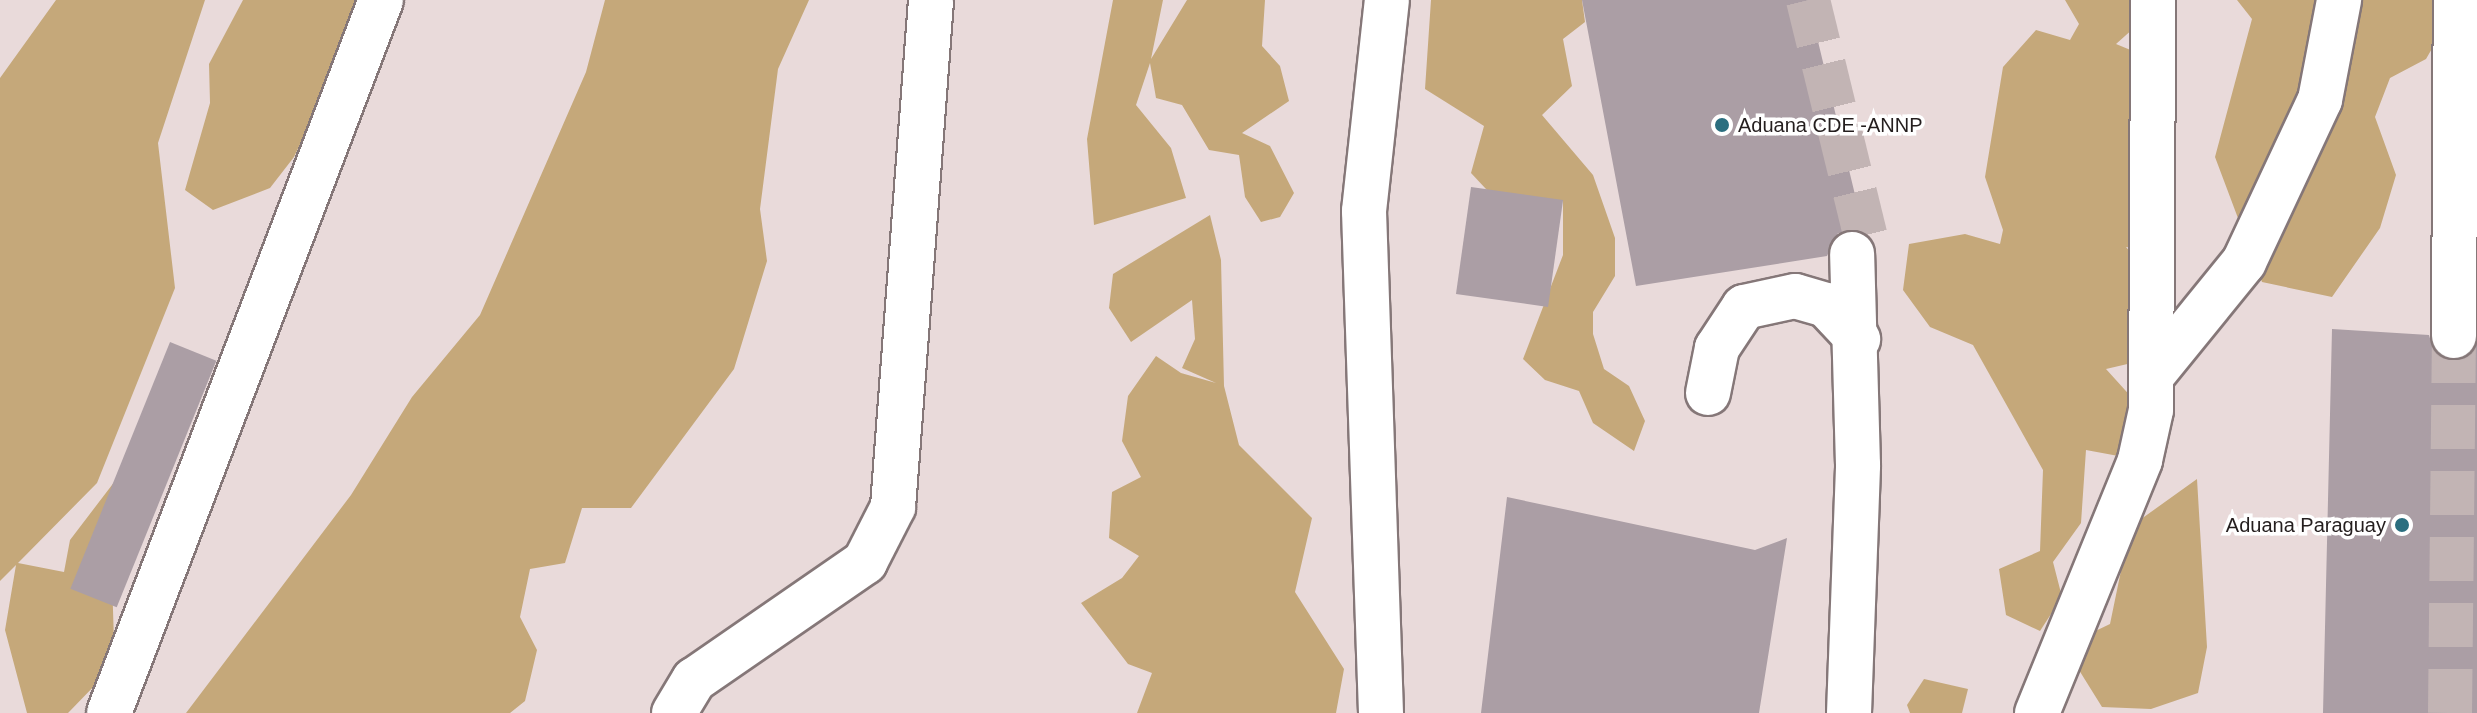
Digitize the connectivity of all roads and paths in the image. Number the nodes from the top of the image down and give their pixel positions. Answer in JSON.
{"nodes":[{"id":1,"x":381,"y":0,"type":"edge"},
{"id":2,"x":931,"y":0,"type":"edge"},
{"id":3,"x":1387,"y":0,"type":"edge"},
{"id":4,"x":2153,"y":0,"type":"edge"},
{"id":5,"x":2339,"y":0,"type":"edge"},
{"id":6,"x":2456,"y":0,"type":"edge"},
{"id":7,"x":1852,"y":254,"type":"tunnel mouth"},
{"id":8,"x":2454,"y":336,"type":"tunnel mouth"},
{"id":9,"x":1858,"y":339,"type":"junction"},
{"id":10,"x":2153,"y":374,"type":"junction"},
{"id":11,"x":1708,"y":393,"type":"dead end"},
{"id":12,"x":109,"y":713,"type":"edge"},
{"id":13,"x":674,"y":713,"type":"edge"},
{"id":14,"x":1381,"y":713,"type":"edge"},
{"id":15,"x":1849,"y":713,"type":"edge"},
{"id":16,"x":2037,"y":713,"type":"edge"}],
"edges":[{"from":1,"to":12,"type":"lane"},
{"from":2,"to":13,"type":"lane"},
{"from":3,"to":14,"type":"lane"},
{"from":4,"to":10,"type":"lane"},
{"from":5,"to":10,"type":"lane"},
{"from":6,"to":8,"type":"lane"},
{"from":7,"to":9,"type":"lane"},
{"from":9,"to":11,"type":"lane"},
{"from":9,"to":15,"type":"lane"},
{"from":10,"to":16,"type":"lane"}]}
